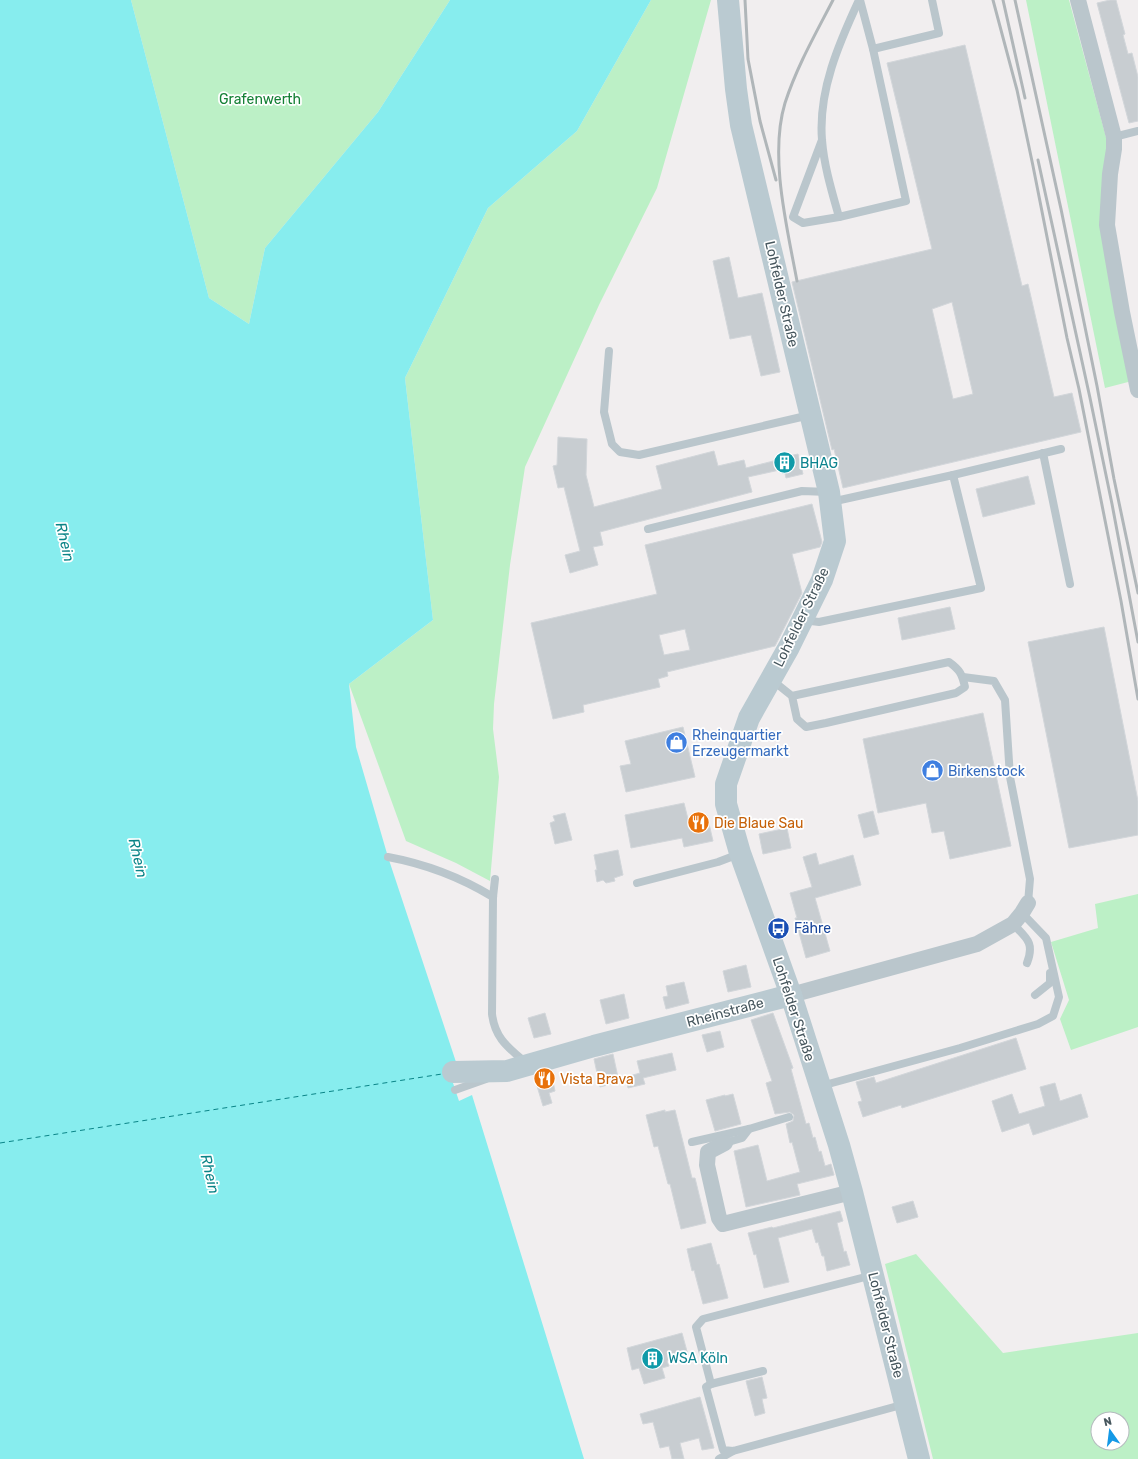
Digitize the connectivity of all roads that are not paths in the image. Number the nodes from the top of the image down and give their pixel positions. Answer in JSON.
{"nodes":[{"id":1,"x":728,"y":0,"type":"edge"},
{"id":2,"x":859,"y":0,"type":"edge"},
{"id":3,"x":932,"y":0,"type":"edge"},
{"id":4,"x":1078,"y":0,"type":"edge"},
{"id":5,"x":873,"y":49,"type":"junction"},
{"id":6,"x":1138,"y":131,"type":"edge"},
{"id":7,"x":1114,"y":137,"type":"junction"},
{"id":8,"x":822,"y":140,"type":"junction"},
{"id":9,"x":839,"y":217,"type":"junction"},
{"id":10,"x":609,"y":351,"type":"dead end"},
{"id":11,"x":1138,"y":390,"type":"edge"},
{"id":12,"x":810,"y":415,"type":"junction"},
{"id":13,"x":1061,"y":449,"type":"dead end"},
{"id":14,"x":1043,"y":453,"type":"junction"},
{"id":15,"x":953,"y":475,"type":"junction"},
{"id":16,"x":829,"y":497,"type":"junction"},
{"id":17,"x":648,"y":529,"type":"dead end"},
{"id":18,"x":1070,"y":584,"type":"dead end"},
{"id":19,"x":802,"y":620,"type":"junction"},
{"id":20,"x":963,"y":677,"type":"junction"},
{"id":21,"x":771,"y":679,"type":"junction"},
{"id":22,"x":792,"y":696,"type":"junction"},
{"id":23,"x":740,"y":853,"type":"junction"},
{"id":24,"x":388,"y":857,"type":"dead end"},
{"id":25,"x":495,"y":879,"type":"dead end"},
{"id":26,"x":637,"y":883,"type":"dead end"},
{"id":27,"x":493,"y":897,"type":"junction"},
{"id":28,"x":1021,"y":913,"type":"junction"},
{"id":29,"x":1051,"y":957,"type":"junction"},
{"id":30,"x":1027,"y":962,"type":"dead end"},
{"id":31,"x":791,"y":994,"type":"junction"},
{"id":32,"x":1035,"y":995,"type":"dead end"},
{"id":33,"x":528,"y":1065,"type":"junction"},
{"id":34,"x":454,"y":1081,"type":"dead end"},
{"id":35,"x":820,"y":1086,"type":"junction"},
{"id":36,"x":789,"y":1117,"type":"dead end"},
{"id":37,"x":749,"y":1129,"type":"junction"},
{"id":38,"x":692,"y":1142,"type":"dead end"},
{"id":39,"x":725,"y":1143,"type":"joint"},
{"id":40,"x":852,"y":1192,"type":"junction"},
{"id":41,"x":873,"y":1275,"type":"junction"},
{"id":42,"x":763,"y":1371,"type":"dead end"},
{"id":43,"x":711,"y":1384,"type":"junction"},
{"id":44,"x":905,"y":1404,"type":"junction"},
{"id":45,"x":733,"y":1451,"type":"junction"},
{"id":46,"x":719,"y":1459,"type":"edge"},
{"id":47,"x":919,"y":1459,"type":"edge"}],
"edges":[{"from":1,"to":12,"type":"street","name":"Lohfelder Straße"},
{"from":2,"to":5,"type":"lane"},
{"from":2,"to":8,"type":"lane"},
{"from":3,"to":5,"type":"lane"},
{"from":4,"to":7,"type":"street"},
{"from":5,"to":9,"type":"lane"},
{"from":6,"to":7,"type":"lane"},
{"from":7,"to":11,"type":"street"},
{"from":8,"to":9,"type":"lane"},
{"from":8,"to":9,"type":"lane"},
{"from":10,"to":12,"type":"lane"},
{"from":12,"to":16,"type":"street","name":"Lohfelder Straße"},
{"from":13,"to":14,"type":"lane"},
{"from":14,"to":15,"type":"lane"},
{"from":14,"to":18,"type":"lane"},
{"from":15,"to":16,"type":"lane"},
{"from":15,"to":19,"type":"lane"},
{"from":16,"to":17,"type":"lane"},
{"from":16,"to":19,"type":"street","name":"Lohfelder Straße"},
{"from":19,"to":21,"type":"street","name":"Lohfelder Straße"},
{"from":20,"to":22,"type":"lane"},
{"from":20,"to":22,"type":"lane"},
{"from":20,"to":28,"type":"lane"},
{"from":21,"to":22,"type":"lane"},
{"from":21,"to":23,"type":"street","name":"Lohfelder Straße"},
{"from":23,"to":26,"type":"lane"},
{"from":23,"to":31,"type":"street","name":"Lohfelder Straße"},
{"from":24,"to":27,"type":"lane"},
{"from":25,"to":27,"type":"lane"},
{"from":27,"to":33,"type":"lane"},
{"from":28,"to":29,"type":"lane"},
{"from":28,"to":30,"type":"lane"},
{"from":28,"to":31,"type":"street","name":"Rheinstraße"},
{"from":29,"to":32,"type":"lane"},
{"from":29,"to":35,"type":"lane"},
{"from":31,"to":33,"type":"street","name":"Rheinstraße"},
{"from":31,"to":35,"type":"street","name":"Lohfelder Straße"},
{"from":33,"to":34,"type":"street","name":"Rheinstraße"},
{"from":35,"to":40,"type":"street","name":"Lohfelder Straße"},
{"from":36,"to":37,"type":"lane"},
{"from":37,"to":38,"type":"lane"},
{"from":37,"to":39,"type":"lane"},
{"from":39,"to":40,"type":"street"},
{"from":40,"to":41,"type":"street","name":"Lohfelder Straße"},
{"from":41,"to":43,"type":"lane"},
{"from":41,"to":44,"type":"street","name":"Lohfelder Straße"},
{"from":42,"to":43,"type":"lane"},
{"from":43,"to":45,"type":"lane"},
{"from":44,"to":45,"type":"lane"},
{"from":44,"to":47,"type":"street","name":"Lohfelder Straße"},
{"from":45,"to":46,"type":"lane"}]}
